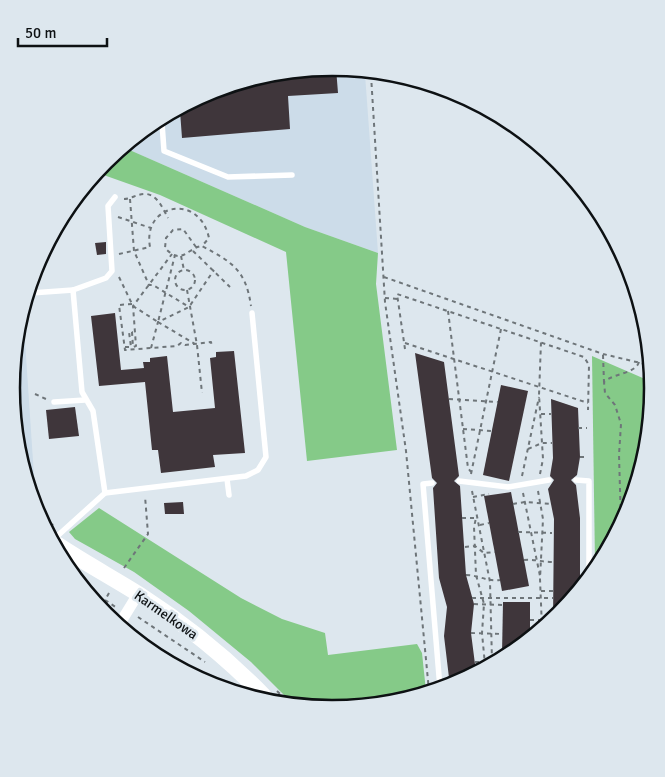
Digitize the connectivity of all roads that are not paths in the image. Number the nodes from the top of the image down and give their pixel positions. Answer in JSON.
{"nodes":[{"id":1,"x":162,"y":127,"type":"edge"},
{"id":2,"x":292,"y":175,"type":"dead end"},
{"id":3,"x":115,"y":197,"type":"road end"},
{"id":4,"x":73,"y":290,"type":"junction"},
{"id":5,"x":36,"y":293,"type":"edge"},
{"id":6,"x":252,"y":313,"type":"road end"},
{"id":7,"x":85,"y":400,"type":"junction"},
{"id":8,"x":54,"y":402,"type":"road end"},
{"id":9,"x":227,"y":479,"type":"junction"},
{"id":10,"x":549,"y":480,"type":"dead end"},
{"id":11,"x":576,"y":480,"type":"dead end"},
{"id":12,"x":459,"y":481,"type":"dead end"},
{"id":13,"x":432,"y":483,"type":"dead end"},
{"id":14,"x":105,"y":493,"type":"junction"},
{"id":15,"x":229,"y":495,"type":"dead end"},
{"id":16,"x":57,"y":536,"type":"edge"},
{"id":17,"x":66,"y":551,"type":"edge"},
{"id":18,"x":589,"y":566,"type":"edge"},
{"id":19,"x":138,"y":594,"type":"junction"},
{"id":20,"x":122,"y":619,"type":"edge"},
{"id":21,"x":439,"y":682,"type":"edge"},
{"id":22,"x":260,"y":692,"type":"edge"}],
"edges":[{"from":1,"to":2,"type":"lane"},
{"from":3,"to":4,"type":"lane"},
{"from":4,"to":5,"type":"lane"},
{"from":4,"to":7,"type":"lane"},
{"from":6,"to":9,"type":"lane"},
{"from":7,"to":8,"type":"lane"},
{"from":7,"to":14,"type":"lane"},
{"from":9,"to":14,"type":"lane"},
{"from":9,"to":15,"type":"lane"},
{"from":10,"to":12,"type":"lane"},
{"from":11,"to":18,"type":"lane"},
{"from":13,"to":21,"type":"lane"},
{"from":14,"to":16,"type":"lane"},
{"from":17,"to":19,"type":"street","name":"Karmelkowa"},
{"from":19,"to":20,"type":"street"},
{"from":19,"to":22,"type":"street","name":"Karmelkowa"}]}
